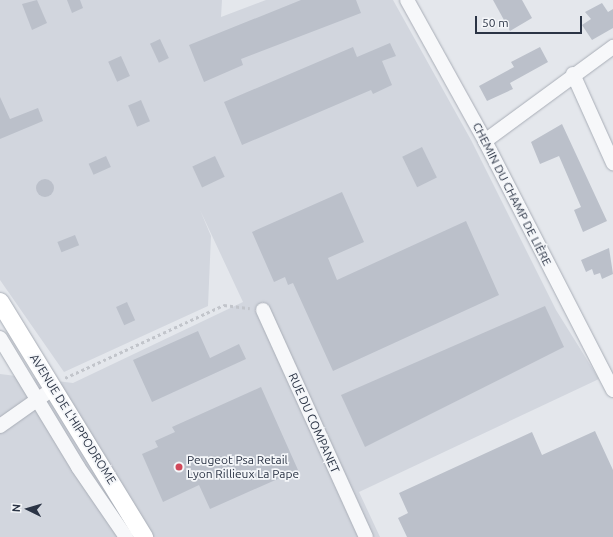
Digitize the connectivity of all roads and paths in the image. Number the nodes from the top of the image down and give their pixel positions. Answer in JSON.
{"nodes":[{"id":1,"x":406,"y":0,"type":"edge"},
{"id":2,"x":613,"y":47,"type":"edge"},
{"id":3,"x":573,"y":74,"type":"junction"},
{"id":4,"x":485,"y":141,"type":"junction"},
{"id":5,"x":613,"y":163,"type":"edge"},
{"id":6,"x":0,"y":302,"type":"edge"},
{"id":7,"x":263,"y":310,"type":"joint"},
{"id":8,"x":0,"y":338,"type":"edge"},
{"id":9,"x":51,"y":388,"type":"junction"},
{"id":10,"x":613,"y":390,"type":"edge"},
{"id":11,"x":38,"y":400,"type":"junction"},
{"id":12,"x":0,"y":426,"type":"edge"},
{"id":13,"x":126,"y":537,"type":"edge"},
{"id":14,"x":144,"y":537,"type":"edge"},
{"id":15,"x":366,"y":537,"type":"edge"}],
"edges":[{"from":1,"to":4,"type":"street","name":"CHEMIN DU CHAMP DE LIÈRE"},
{"from":2,"to":3,"type":"street"},
{"from":3,"to":4,"type":"street"},
{"from":3,"to":5,"type":"street"},
{"from":4,"to":10,"type":"street","name":"CHEMIN DU CHAMP DE LIÈRE"},
{"from":6,"to":9,"type":"main road","name":"AVENUE DE L'HIPPODROME"},
{"from":7,"to":9,"type":"path"},
{"from":7,"to":15,"type":"street","name":"RUE DU COMPANET"},
{"from":8,"to":11,"type":"street","name":"AVENUE DE L'HIPPODROME"},
{"from":9,"to":11,"type":"street"},
{"from":9,"to":14,"type":"main road","name":"AVENUE DE L'HIPPODROME"},
{"from":11,"to":12,"type":"street"},
{"from":11,"to":13,"type":"street","name":"AVENUE DE L'HIPPODROME"}]}
